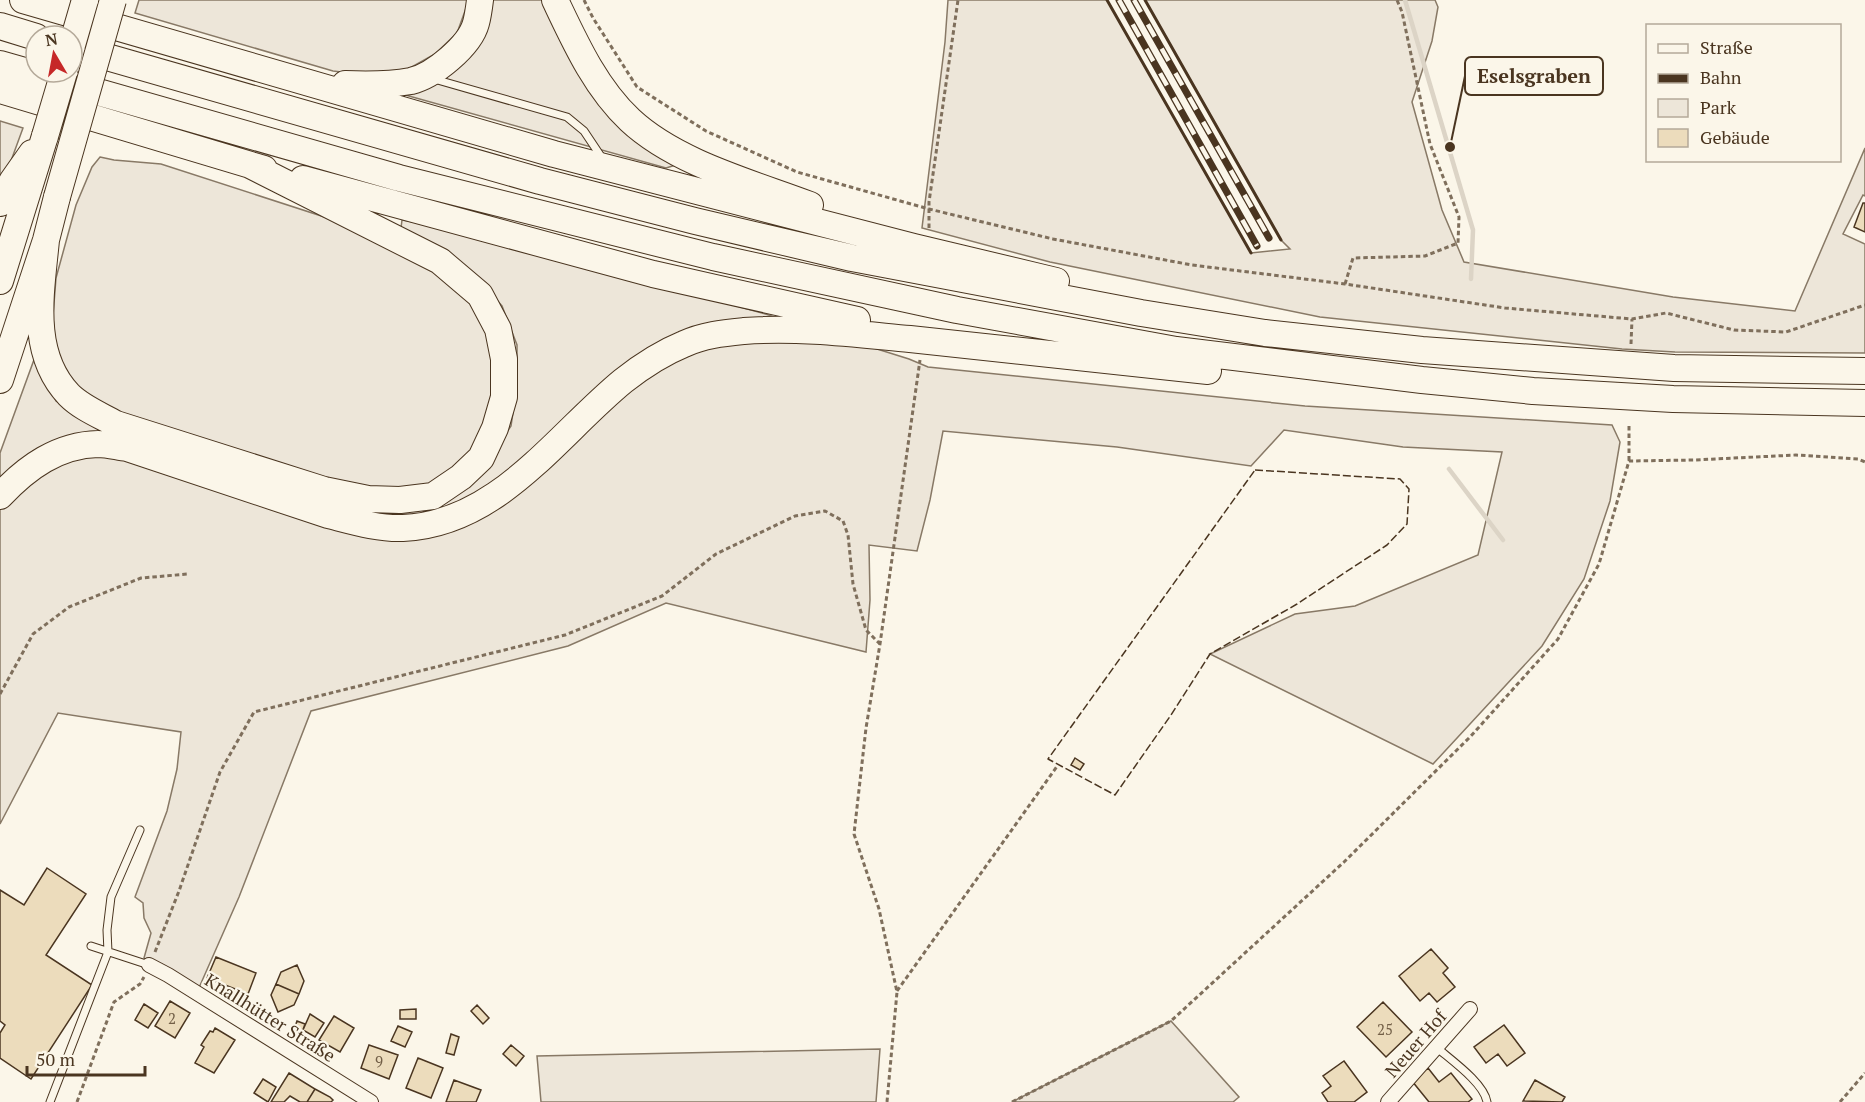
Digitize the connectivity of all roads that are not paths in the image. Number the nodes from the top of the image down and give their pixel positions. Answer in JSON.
{"nodes":[{"id":1,"x":22,"y":0,"type":"edge"},
{"id":2,"x":85,"y":0,"type":"edge"},
{"id":3,"x":113,"y":0,"type":"edge"},
{"id":4,"x":480,"y":0,"type":"edge"},
{"id":5,"x":555,"y":0,"type":"edge"},
{"id":6,"x":78,"y":24,"type":"edge"},
{"id":7,"x":0,"y":26,"type":"edge"},
{"id":8,"x":24,"y":33,"type":"edge"},
{"id":9,"x":84,"y":49,"type":"edge"},
{"id":10,"x":0,"y":64,"type":"edge"},
{"id":11,"x":277,"y":75,"type":"junction"},
{"id":12,"x":423,"y":76,"type":"junction"},
{"id":13,"x":60,"y":84,"type":"edge"},
{"id":14,"x":0,"y":90,"type":"edge"},
{"id":15,"x":250,"y":165,"type":"junction"},
{"id":16,"x":608,"y":168,"type":"junction"},
{"id":17,"x":21,"y":183,"type":"junction"},
{"id":18,"x":0,"y":204,"type":"edge"},
{"id":19,"x":921,"y":238,"type":"junction"},
{"id":20,"x":46,"y":240,"type":"junction"},
{"id":21,"x":0,"y":281,"type":"edge"},
{"id":22,"x":981,"y":346,"type":"junction"},
{"id":23,"x":1422,"y":350,"type":"junction"},
{"id":24,"x":1865,"y":371,"type":"edge"},
{"id":25,"x":0,"y":380,"type":"edge"},
{"id":26,"x":1422,"y":380,"type":"junction"},
{"id":27,"x":1865,"y":403,"type":"edge"},
{"id":28,"x":0,"y":496,"type":"edge"},
{"id":29,"x":140,"y":830,"type":"dead end"},
{"id":30,"x":92,"y":946,"type":"dead end"},
{"id":31,"x":108,"y":952,"type":"junction"},
{"id":32,"x":149,"y":965,"type":"joint"},
{"id":33,"x":1470,"y":1009,"type":"dead end"},
{"id":34,"x":1436,"y":1047,"type":"junction"},
{"id":35,"x":50,"y":1102,"type":"edge"},
{"id":36,"x":371,"y":1102,"type":"edge"},
{"id":37,"x":1388,"y":1102,"type":"edge"},
{"id":38,"x":1488,"y":1102,"type":"edge"}],
"edges":[{"from":1,"to":11,"type":"highway"},
{"from":2,"to":6,"type":"highway","bridge":true},
{"from":3,"to":20,"type":"highway","bridge":true},
{"from":4,"to":12,"type":"highway"},
{"from":5,"to":19,"type":"highway"},
{"from":7,"to":8,"type":"highway"},
{"from":9,"to":23,"type":"highway"},
{"from":10,"to":26,"type":"highway"},
{"from":11,"to":12,"type":"highway"},
{"from":11,"to":16,"type":"highway"},
{"from":12,"to":16,"type":"lane"},
{"from":13,"to":17,"type":"highway","bridge":true},
{"from":14,"to":15,"type":"highway"},
{"from":15,"to":20,"type":"highway"},
{"from":15,"to":22,"type":"highway"},
{"from":16,"to":19,"type":"highway"},
{"from":17,"to":18,"type":"highway"},
{"from":17,"to":21,"type":"highway"},
{"from":19,"to":23,"type":"highway"},
{"from":20,"to":25,"type":"highway"},
{"from":22,"to":26,"type":"highway"},
{"from":22,"to":28,"type":"highway"},
{"from":23,"to":24,"type":"highway"},
{"from":26,"to":27,"type":"highway"},
{"from":29,"to":31,"type":"lane"},
{"from":30,"to":31,"type":"lane"},
{"from":31,"to":32,"type":"lane"},
{"from":31,"to":35,"type":"lane"},
{"from":32,"to":36,"type":"street","name":"Knallhütter Straße"},
{"from":33,"to":34,"type":"street","name":"Neuer Hof"},
{"from":34,"to":37,"type":"street","name":"Neuer Hof"},
{"from":34,"to":38,"type":"lane"}]}
